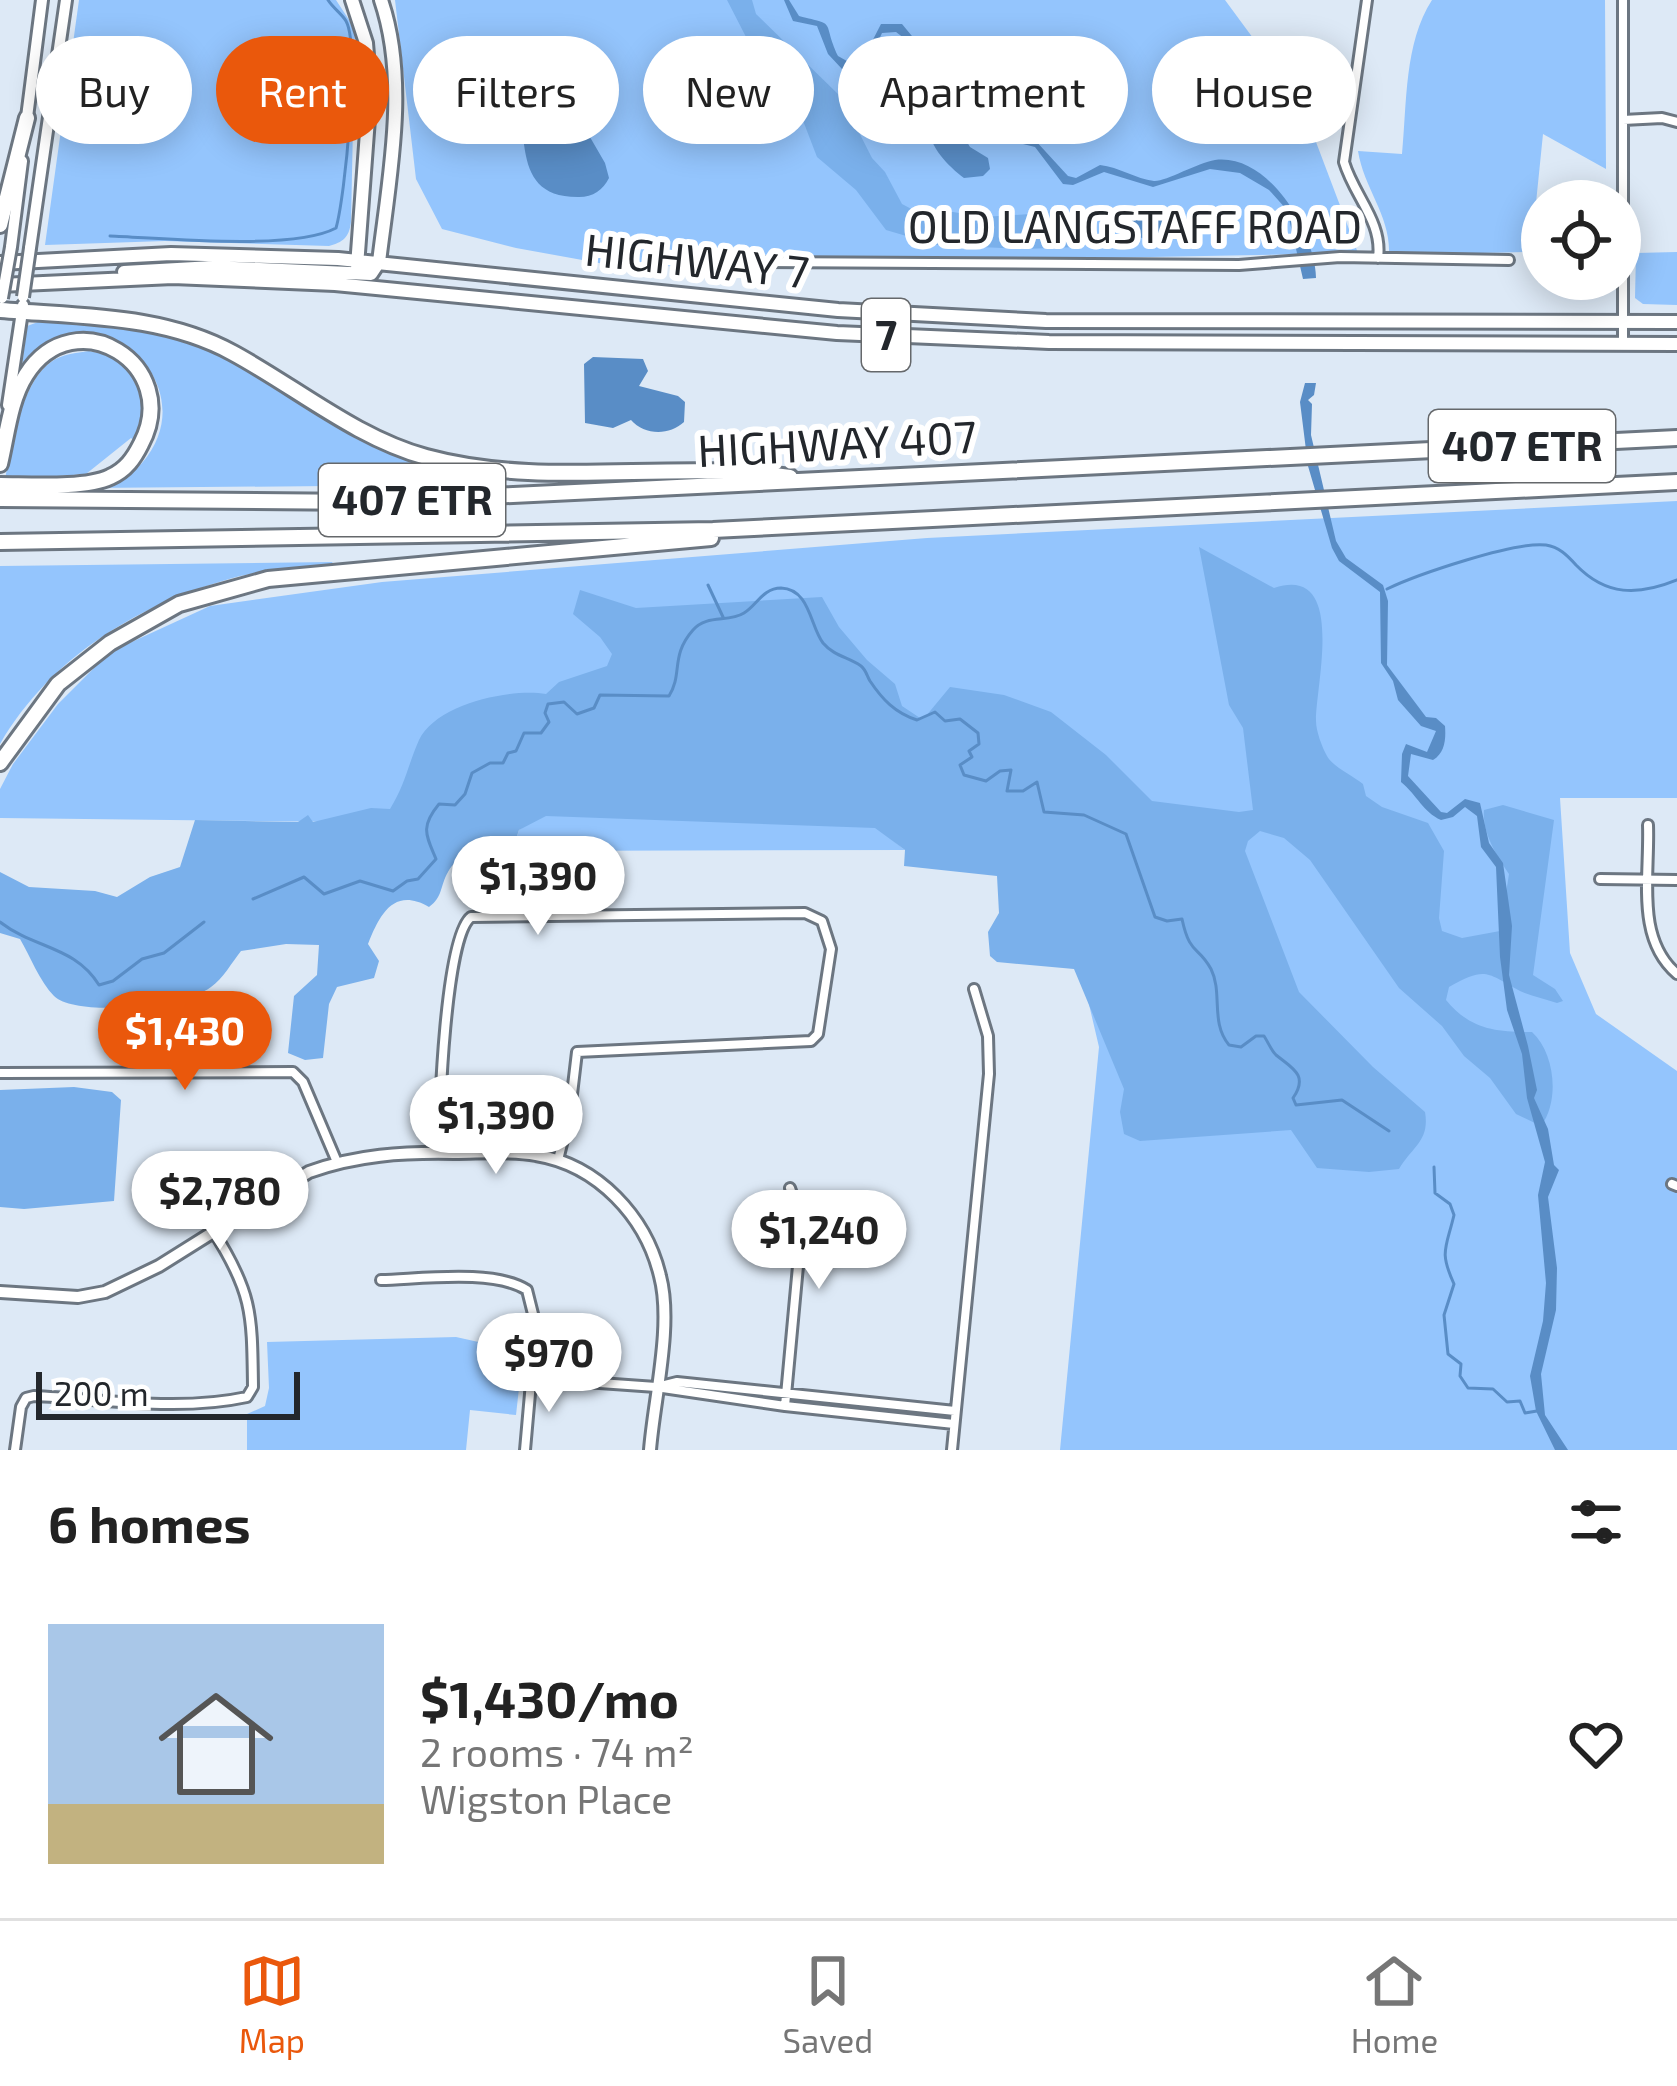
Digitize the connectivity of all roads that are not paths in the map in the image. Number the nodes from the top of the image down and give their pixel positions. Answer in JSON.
{"nodes":[{"id":1,"x":42,"y":0,"type":"edge"},
{"id":2,"x":66,"y":0,"type":"edge"},
{"id":3,"x":352,"y":0,"type":"edge"},
{"id":4,"x":381,"y":0,"type":"edge"},
{"id":5,"x":1367,"y":0,"type":"edge"},
{"id":6,"x":1623,"y":0,"type":"edge"},
{"id":7,"x":27,"y":118,"type":"junction"},
{"id":8,"x":1623,"y":120,"type":"junction"},
{"id":9,"x":1677,"y":122,"type":"edge"},
{"id":10,"x":0,"y":226,"type":"edge"},
{"id":11,"x":1378,"y":258,"type":"junction"},
{"id":12,"x":1509,"y":260,"type":"dead end"},
{"id":13,"x":0,"y":262,"type":"edge"},
{"id":14,"x":379,"y":262,"type":"junction"},
{"id":15,"x":761,"y":262,"type":"dead end"},
{"id":16,"x":360,"y":273,"type":"junction"},
{"id":17,"x":1,"y":298,"type":"edge"},
{"id":18,"x":22,"y":305,"type":"junction"},
{"id":19,"x":0,"y":320,"type":"edge"},
{"id":20,"x":1624,"y":321,"type":"junction"},
{"id":21,"x":1677,"y":322,"type":"edge"},
{"id":22,"x":1623,"y":344,"type":"junction"},
{"id":23,"x":1677,"y":344,"type":"edge"},
{"id":24,"x":1677,"y":438,"type":"edge"},
{"id":25,"x":0,"y":460,"type":"edge"},
{"id":26,"x":824,"y":482,"type":"junction"},
{"id":27,"x":1677,"y":482,"type":"edge"},
{"id":28,"x":0,"y":485,"type":"edge"},
{"id":29,"x":0,"y":499,"type":"edge"},
{"id":30,"x":785,"y":527,"type":"junction"},
{"id":31,"x":0,"y":545,"type":"edge"},
{"id":32,"x":0,"y":763,"type":"edge"},
{"id":33,"x":1648,"y":825,"type":"dead end"},
{"id":34,"x":1600,"y":879,"type":"dead end"},
{"id":35,"x":1650,"y":880,"type":"junction"},
{"id":36,"x":1677,"y":880,"type":"edge"},
{"id":37,"x":1677,"y":974,"type":"edge"},
{"id":38,"x":974,"y":989,"type":"dead end"},
{"id":39,"x":1,"y":1073,"type":"edge"},
{"id":40,"x":439,"y":1153,"type":"junction"},
{"id":41,"x":558,"y":1160,"type":"junction"},
{"id":42,"x":337,"y":1162,"type":"junction"},
{"id":43,"x":790,"y":1188,"type":"dead end"},
{"id":44,"x":212,"y":1229,"type":"junction"},
{"id":45,"x":381,"y":1280,"type":"dead end"},
{"id":46,"x":0,"y":1292,"type":"edge"},
{"id":47,"x":529,"y":1378,"type":"junction"},
{"id":48,"x":656,"y":1387,"type":"junction"},
{"id":49,"x":786,"y":1393,"type":"junction"},
{"id":50,"x":785,"y":1406,"type":"junction"},
{"id":51,"x":955,"y":1411,"type":"junction"},
{"id":52,"x":954,"y":1424,"type":"junction"},
{"id":53,"x":16,"y":1450,"type":"edge"},
{"id":54,"x":525,"y":1450,"type":"edge"},
{"id":55,"x":650,"y":1450,"type":"edge"},
{"id":56,"x":952,"y":1450,"type":"edge"}],
"edges":[{"from":1,"to":7,"type":"street"},
{"from":2,"to":18,"type":"street","bridge":true},
{"from":3,"to":16,"type":"main road"},
{"from":4,"to":14,"type":"main road"},
{"from":5,"to":11,"type":"street"},
{"from":6,"to":8,"type":"street"},
{"from":7,"to":10,"type":"highway"},
{"from":7,"to":17,"type":"street","bridge":true},
{"from":8,"to":9,"type":"street"},
{"from":8,"to":20,"type":"street"},
{"from":11,"to":12,"type":"street","name":"OLD LANGSTAFF ROAD"},
{"from":11,"to":15,"type":"street","name":"OLD LANGSTAFF ROAD"},
{"from":13,"to":16,"type":"main road","name":"HIGHWAY 7","number":"7"},
{"from":14,"to":16,"type":"main road"},
{"from":14,"to":20,"type":"main road","name":"HIGHWAY 7","number":"7"},
{"from":16,"to":17,"type":"main road"},
{"from":16,"to":22,"type":"main road","name":"HIGHWAY 7","number":"7"},
{"from":17,"to":18,"type":"highway"},
{"from":17,"to":19,"type":"street"},
{"from":18,"to":25,"type":"street"},
{"from":18,"to":26,"type":"highway"},
{"from":20,"to":21,"type":"main road","name":"HIGHWAY 7","number":"7"},
{"from":20,"to":22,"type":"street"},
{"from":22,"to":23,"type":"main road","name":"HIGHWAY 7","number":"7"},
{"from":24,"to":26,"type":"highway","name":"HIGHWAY 407","number":"407 ETR"},
{"from":25,"to":28,"type":"highway"},
{"from":26,"to":29,"type":"highway","name":"HIGHWAY 407","number":"407 ETR"},
{"from":27,"to":30,"type":"highway","name":"HIGHWAY 407","number":"407 ETR"},
{"from":30,"to":31,"type":"highway","name":"HIGHWAY 407","number":"407 ETR"},
{"from":30,"to":32,"type":"highway"},
{"from":33,"to":35,"type":"street"},
{"from":34,"to":35,"type":"street"},
{"from":35,"to":36,"type":"street"},
{"from":35,"to":37,"type":"street"},
{"from":38,"to":51,"type":"street"},
{"from":39,"to":42,"type":"street"},
{"from":40,"to":41,"type":"street"},
{"from":40,"to":41,"type":"street"},
{"from":40,"to":42,"type":"street"},
{"from":41,"to":48,"type":"street"},
{"from":42,"to":44,"type":"street"},
{"from":43,"to":49,"type":"street"},
{"from":44,"to":46,"type":"street"},
{"from":44,"to":53,"type":"street"},
{"from":45,"to":47,"type":"street"},
{"from":47,"to":48,"type":"street"},
{"from":47,"to":54,"type":"street"},
{"from":48,"to":49,"type":"street"},
{"from":48,"to":50,"type":"street"},
{"from":48,"to":55,"type":"street"},
{"from":49,"to":50,"type":"street"},
{"from":49,"to":51,"type":"street"},
{"from":50,"to":52,"type":"street"},
{"from":51,"to":52,"type":"street"},
{"from":52,"to":56,"type":"street"}]}
